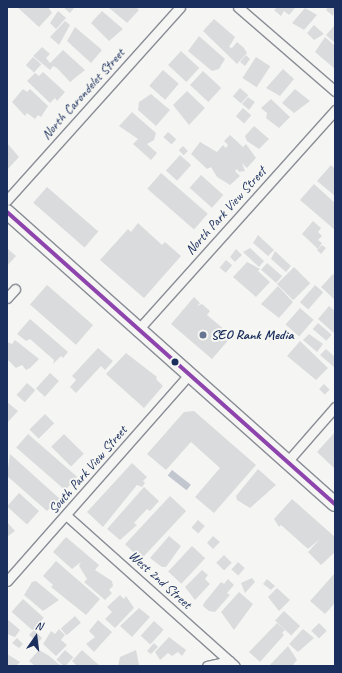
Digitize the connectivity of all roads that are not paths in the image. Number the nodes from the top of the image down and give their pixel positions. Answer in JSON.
{"nodes":[{"id":1,"x":180,"y":7,"type":"edge"},
{"id":2,"x":238,"y":7,"type":"edge"},
{"id":3,"x":335,"y":91,"type":"edge"},
{"id":4,"x":335,"y":110,"type":"edge"},
{"id":5,"x":7,"y":200,"type":"edge"},
{"id":6,"x":7,"y":212,"type":"edge"},
{"id":7,"x":15,"y":289,"type":"dead end"},
{"id":8,"x":7,"y":298,"type":"edge"},
{"id":9,"x":137,"y":331,"type":"junction"},
{"id":10,"x":188,"y":376,"type":"junction"},
{"id":11,"x":335,"y":407,"type":"edge"},
{"id":12,"x":287,"y":462,"type":"junction"},
{"id":13,"x":335,"y":504,"type":"edge"},
{"id":14,"x":67,"y":516,"type":"junction"},
{"id":15,"x":7,"y":581,"type":"edge"},
{"id":16,"x":232,"y":663,"type":"edge"},
{"id":17,"x":207,"y":666,"type":"edge"}],
"edges":[{"from":1,"to":5,"type":"street","name":"North Carondelet Street"},
{"from":2,"to":3,"type":"street"},
{"from":4,"to":9,"type":"street","name":"North Park View Street"},
{"from":6,"to":9,"type":"main road"},
{"from":7,"to":8,"type":"street"},
{"from":9,"to":10,"type":"main road"},
{"from":10,"to":12,"type":"main road"},
{"from":10,"to":14,"type":"street","name":"South Park View Street"},
{"from":11,"to":12,"type":"street"},
{"from":12,"to":13,"type":"main road"},
{"from":14,"to":15,"type":"street","name":"South Park View Street"},
{"from":14,"to":16,"type":"street","name":"West 2nd Street"},
{"from":16,"to":17,"type":"street"}]}
